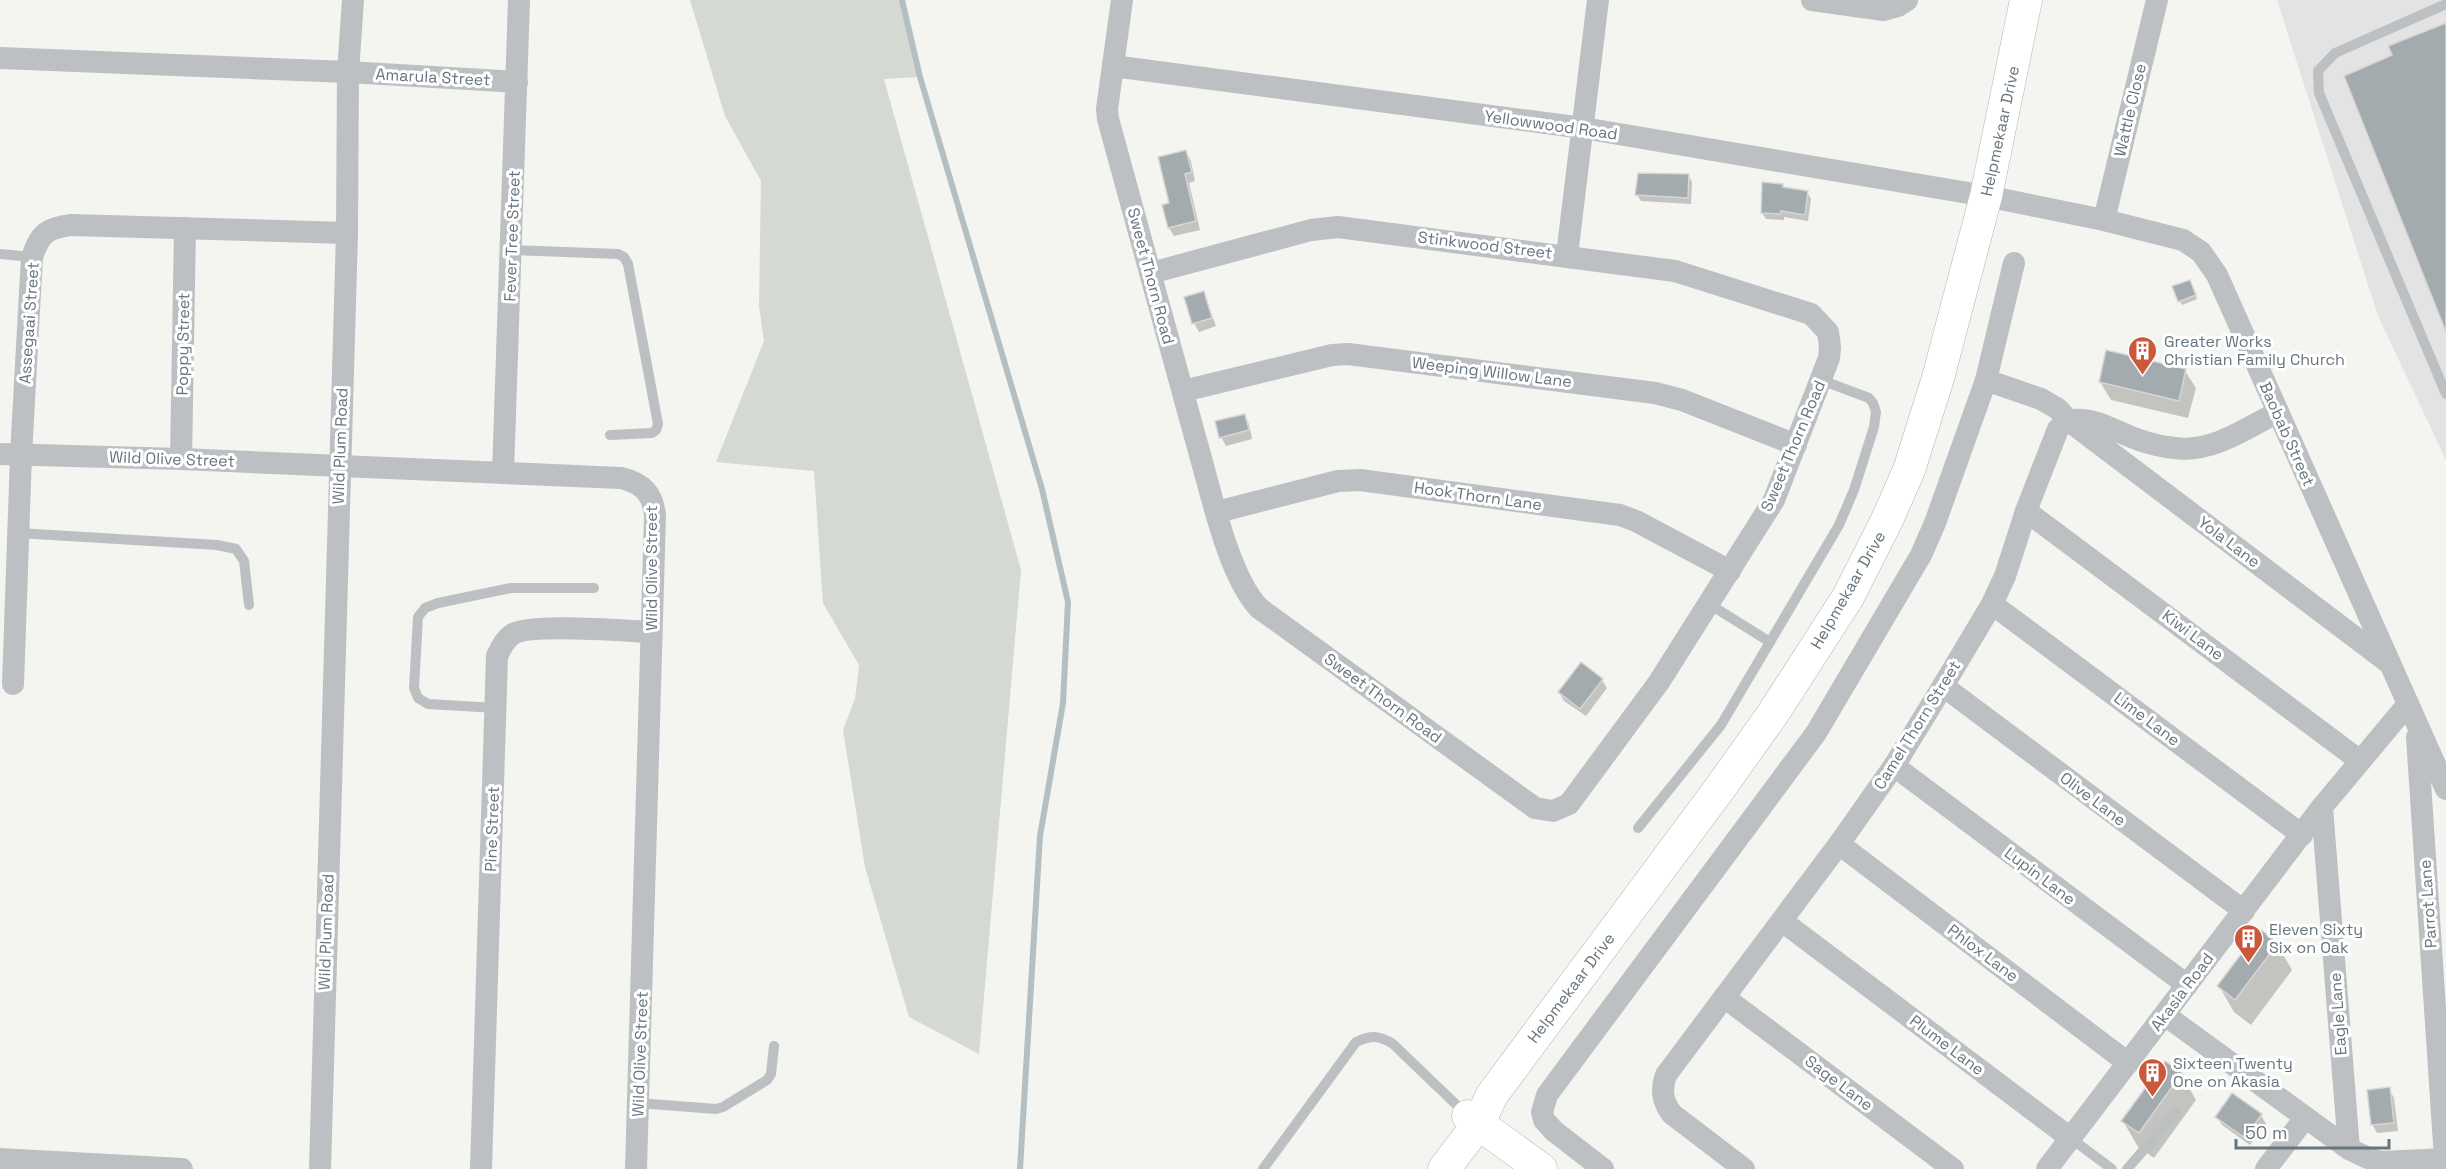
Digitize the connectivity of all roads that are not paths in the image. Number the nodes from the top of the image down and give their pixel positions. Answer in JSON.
{"nodes":[{"id":1,"x":353,"y":0,"type":"edge"},
{"id":2,"x":519,"y":0,"type":"edge"},
{"id":3,"x":1122,"y":0,"type":"edge"},
{"id":4,"x":1598,"y":0,"type":"edge"},
{"id":5,"x":1812,"y":0,"type":"edge"},
{"id":6,"x":1908,"y":0,"type":"edge"},
{"id":7,"x":2026,"y":0,"type":"edge"},
{"id":8,"x":2157,"y":0,"type":"edge"},
{"id":9,"x":2446,"y":3,"type":"edge"},
{"id":10,"x":0,"y":58,"type":"edge"},
{"id":11,"x":1113,"y":66,"type":"junction"},
{"id":12,"x":348,"y":72,"type":"junction"},
{"id":13,"x":517,"y":82,"type":"junction"},
{"id":14,"x":1583,"y":128,"type":"junction"},
{"id":15,"x":1986,"y":196,"type":"junction"},
{"id":16,"x":2104,"y":220,"type":"junction"},
{"id":17,"x":185,"y":228,"type":"junction"},
{"id":18,"x":347,"y":233,"type":"junction"},
{"id":19,"x":512,"y":250,"type":"junction"},
{"id":20,"x":0,"y":254,"type":"edge"},
{"id":21,"x":1567,"y":255,"type":"junction"},
{"id":22,"x":32,"y":257,"type":"junction"},
{"id":23,"x":2014,"y":263,"type":"dead end"},
{"id":24,"x":1150,"y":273,"type":"junction"},
{"id":25,"x":1817,"y":318,"type":"joint"},
{"id":26,"x":1821,"y":380,"type":"junction"},
{"id":27,"x":1986,"y":380,"type":"junction"},
{"id":28,"x":1183,"y":391,"type":"junction"},
{"id":29,"x":2446,"y":394,"type":"edge"},
{"id":30,"x":2278,"y":412,"type":"junction"},
{"id":31,"x":2069,"y":421,"type":"junction"},
{"id":32,"x":610,"y":435,"type":"dead end"},
{"id":33,"x":1796,"y":445,"type":"junction"},
{"id":34,"x":10,"y":455,"type":"edge"},
{"id":35,"x":181,"y":459,"type":"junction"},
{"id":36,"x":339,"y":465,"type":"junction"},
{"id":37,"x":504,"y":473,"type":"junction"},
{"id":38,"x":2026,"y":511,"type":"junction"},
{"id":39,"x":1216,"y":512,"type":"junction"},
{"id":40,"x":18,"y":533,"type":"junction"},
{"id":41,"x":1730,"y":572,"type":"junction"},
{"id":42,"x":594,"y":588,"type":"dead end"},
{"id":43,"x":1709,"y":604,"type":"junction"},
{"id":44,"x":1992,"y":604,"type":"junction"},
{"id":45,"x":249,"y":605,"type":"dead end"},
{"id":46,"x":651,"y":632,"type":"junction"},
{"id":47,"x":1770,"y":642,"type":"junction"},
{"id":48,"x":2390,"y":664,"type":"junction"},
{"id":49,"x":13,"y":684,"type":"dead end"},
{"id":50,"x":1943,"y":686,"type":"junction"},
{"id":51,"x":496,"y":708,"type":"junction"},
{"id":52,"x":2412,"y":712,"type":"junction"},
{"id":53,"x":2359,"y":760,"type":"junction"},
{"id":54,"x":1894,"y":766,"type":"junction"},
{"id":55,"x":2446,"y":789,"type":"edge"},
{"id":56,"x":2322,"y":807,"type":"junction"},
{"id":57,"x":1638,"y":828,"type":"dead end"},
{"id":58,"x":2302,"y":835,"type":"junction"},
{"id":59,"x":1839,"y":844,"type":"junction"},
{"id":60,"x":2244,"y":912,"type":"junction"},
{"id":61,"x":1782,"y":921,"type":"junction"},
{"id":62,"x":2187,"y":985,"type":"junction"},
{"id":63,"x":1724,"y":997,"type":"junction"},
{"id":64,"x":2165,"y":1015,"type":"junction"},
{"id":65,"x":774,"y":1046,"type":"dead end"},
{"id":66,"x":2128,"y":1063,"type":"junction"},
{"id":67,"x":638,"y":1103,"type":"junction"},
{"id":68,"x":2176,"y":1113,"type":"dead end"},
{"id":69,"x":2305,"y":1118,"type":"junction"},
{"id":70,"x":1473,"y":1120,"type":"junction"},
{"id":71,"x":2070,"y":1137,"type":"junction"},
{"id":72,"x":2349,"y":1149,"type":"junction"},
{"id":73,"x":0,"y":1159,"type":"edge"},
{"id":74,"x":2446,"y":1159,"type":"edge"},
{"id":75,"x":182,"y":1169,"type":"edge"},
{"id":76,"x":320,"y":1169,"type":"edge"},
{"id":77,"x":482,"y":1169,"type":"edge"},
{"id":78,"x":636,"y":1169,"type":"edge"},
{"id":79,"x":1263,"y":1169,"type":"edge"},
{"id":80,"x":1428,"y":1169,"type":"edge"},
{"id":81,"x":1444,"y":1169,"type":"edge"},
{"id":82,"x":1541,"y":1169,"type":"edge"},
{"id":83,"x":1603,"y":1169,"type":"edge"},
{"id":84,"x":1744,"y":1169,"type":"edge"},
{"id":85,"x":1953,"y":1169,"type":"edge"},
{"id":86,"x":2047,"y":1169,"type":"edge"},
{"id":87,"x":2112,"y":1169,"type":"edge"},
{"id":88,"x":2127,"y":1169,"type":"edge"},
{"id":89,"x":2266,"y":1169,"type":"edge"}],
"edges":[{"from":1,"to":12,"type":"street","name":"Wild Plum Road"},
{"from":2,"to":13,"type":"street","name":"Fever Tree Street"},
{"from":3,"to":11,"type":"street","name":"Sweet Thorn Road"},
{"from":4,"to":14,"type":"street"},
{"from":5,"to":6,"type":"street"},
{"from":7,"to":15,"type":"street","name":"Helpmekaar Drive"},
{"from":8,"to":16,"type":"street","name":"Wattle Close"},
{"from":9,"to":29,"type":"lane"},
{"from":10,"to":12,"type":"street"},
{"from":11,"to":14,"type":"street","name":"Yellowwood Road"},
{"from":11,"to":24,"type":"street","name":"Sweet Thorn Road"},
{"from":12,"to":13,"type":"street","name":"Amarula Street"},
{"from":12,"to":18,"type":"street","name":"Wild Plum Road"},
{"from":13,"to":19,"type":"street","name":"Fever Tree Street"},
{"from":14,"to":15,"type":"street","name":"Yellowwood Road"},
{"from":14,"to":21,"type":"street"},
{"from":15,"to":16,"type":"street","name":"Baobab Street"},
{"from":15,"to":70,"type":"street","name":"Helpmekaar Drive"},
{"from":16,"to":30,"type":"street","name":"Baobab Street"},
{"from":17,"to":18,"type":"street","name":"Assegaai Street"},
{"from":17,"to":22,"type":"street","name":"Assegaai Street"},
{"from":17,"to":35,"type":"street","name":"Poppy Street"},
{"from":18,"to":36,"type":"street","name":"Wild Plum Road"},
{"from":19,"to":32,"type":"lane"},
{"from":19,"to":37,"type":"street","name":"Fever Tree Street"},
{"from":20,"to":22,"type":"lane"},
{"from":21,"to":24,"type":"street","name":"Stinkwood Street"},
{"from":21,"to":25,"type":"street","name":"Stinkwood Street"},
{"from":22,"to":34,"type":"street","name":"Assegaai Street"},
{"from":23,"to":27,"type":"street"},
{"from":24,"to":28,"type":"street","name":"Sweet Thorn Road"},
{"from":25,"to":26,"type":"street","name":"Sweet Thorn Road"},
{"from":26,"to":33,"type":"street","name":"Sweet Thorn Road"},
{"from":26,"to":47,"type":"lane"},
{"from":27,"to":31,"type":"street","name":"Yola Lane"},
{"from":27,"to":83,"type":"street"},
{"from":28,"to":33,"type":"street","name":"Weeping Willow Lane"},
{"from":28,"to":39,"type":"street","name":"Sweet Thorn Road"},
{"from":30,"to":31,"type":"street"},
{"from":30,"to":48,"type":"street","name":"Baobab Street"},
{"from":31,"to":38,"type":"street","name":"Camel Thorn Street"},
{"from":31,"to":48,"type":"street","name":"Yola Lane"},
{"from":33,"to":41,"type":"street","name":"Sweet Thorn Road"},
{"from":34,"to":35,"type":"street","name":"Wild Olive Street"},
{"from":34,"to":40,"type":"street","name":"Assegaai Street"},
{"from":35,"to":36,"type":"street","name":"Wild Olive Street"},
{"from":36,"to":37,"type":"street","name":"Wild Olive Street"},
{"from":36,"to":76,"type":"street","name":"Wild Plum Road"},
{"from":37,"to":46,"type":"street","name":"Wild Olive Street"},
{"from":38,"to":44,"type":"street","name":"Camel Thorn Street"},
{"from":38,"to":53,"type":"street","name":"Kiwi Lane"},
{"from":39,"to":41,"type":"street","name":"Hook Thorn Lane"},
{"from":39,"to":43,"type":"street","name":"Sweet Thorn Road"},
{"from":40,"to":45,"type":"lane"},
{"from":40,"to":49,"type":"street","name":"Assegaai Street"},
{"from":41,"to":43,"type":"street","name":"Sweet Thorn Road"},
{"from":42,"to":51,"type":"lane"},
{"from":43,"to":47,"type":"lane"},
{"from":44,"to":50,"type":"street","name":"Camel Thorn Street"},
{"from":44,"to":58,"type":"street","name":"Lime Lane"},
{"from":46,"to":51,"type":"street","name":"Pine Street"},
{"from":46,"to":67,"type":"street","name":"Wild Olive Street"},
{"from":47,"to":57,"type":"lane"},
{"from":48,"to":52,"type":"street","name":"Baobab Street"},
{"from":50,"to":54,"type":"street","name":"Camel Thorn Street"},
{"from":50,"to":60,"type":"street","name":"Olive Lane"},
{"from":51,"to":77,"type":"street","name":"Pine Street"},
{"from":52,"to":53,"type":"street","name":"Akasia Road"},
{"from":52,"to":55,"type":"street","name":"Baobab Street"},
{"from":52,"to":74,"type":"street","name":"Parrot Lane"},
{"from":53,"to":56,"type":"street","name":"Akasia Road"},
{"from":54,"to":59,"type":"street","name":"Camel Thorn Street"},
{"from":54,"to":62,"type":"street","name":"Lupin Lane"},
{"from":56,"to":58,"type":"street","name":"Akasia Road"},
{"from":56,"to":72,"type":"street","name":"Eagle Lane"},
{"from":58,"to":60,"type":"street","name":"Akasia Road"},
{"from":59,"to":61,"type":"street","name":"Camel Thorn Street"},
{"from":59,"to":66,"type":"street","name":"Phlox Lane"},
{"from":60,"to":62,"type":"street","name":"Akasia Road"},
{"from":61,"to":63,"type":"street","name":"Camel Thorn Street"},
{"from":61,"to":71,"type":"street","name":"Plume Lane"},
{"from":62,"to":64,"type":"street","name":"Akasia Road"},
{"from":63,"to":84,"type":"street","name":"Camel Thorn Street"},
{"from":63,"to":85,"type":"street","name":"Sage Lane"},
{"from":64,"to":66,"type":"street","name":"Akasia Road"},
{"from":64,"to":69,"type":"street"},
{"from":65,"to":67,"type":"lane"},
{"from":66,"to":71,"type":"street","name":"Akasia Road"},
{"from":67,"to":78,"type":"street","name":"Wild Olive Street"},
{"from":68,"to":88,"type":"lane"},
{"from":69,"to":72,"type":"street"},
{"from":69,"to":89,"type":"street"},
{"from":70,"to":79,"type":"lane"},
{"from":70,"to":80,"type":"street","name":"Helpmekaar Drive"},
{"from":70,"to":81,"type":"street","name":"Helpmekaar Drive"},
{"from":70,"to":82,"type":"street"},
{"from":71,"to":86,"type":"street","name":"Akasia Road"},
{"from":71,"to":87,"type":"lane","name":"Plume Lane"},
{"from":72,"to":74,"type":"street"},
{"from":73,"to":75,"type":"street"}]}
